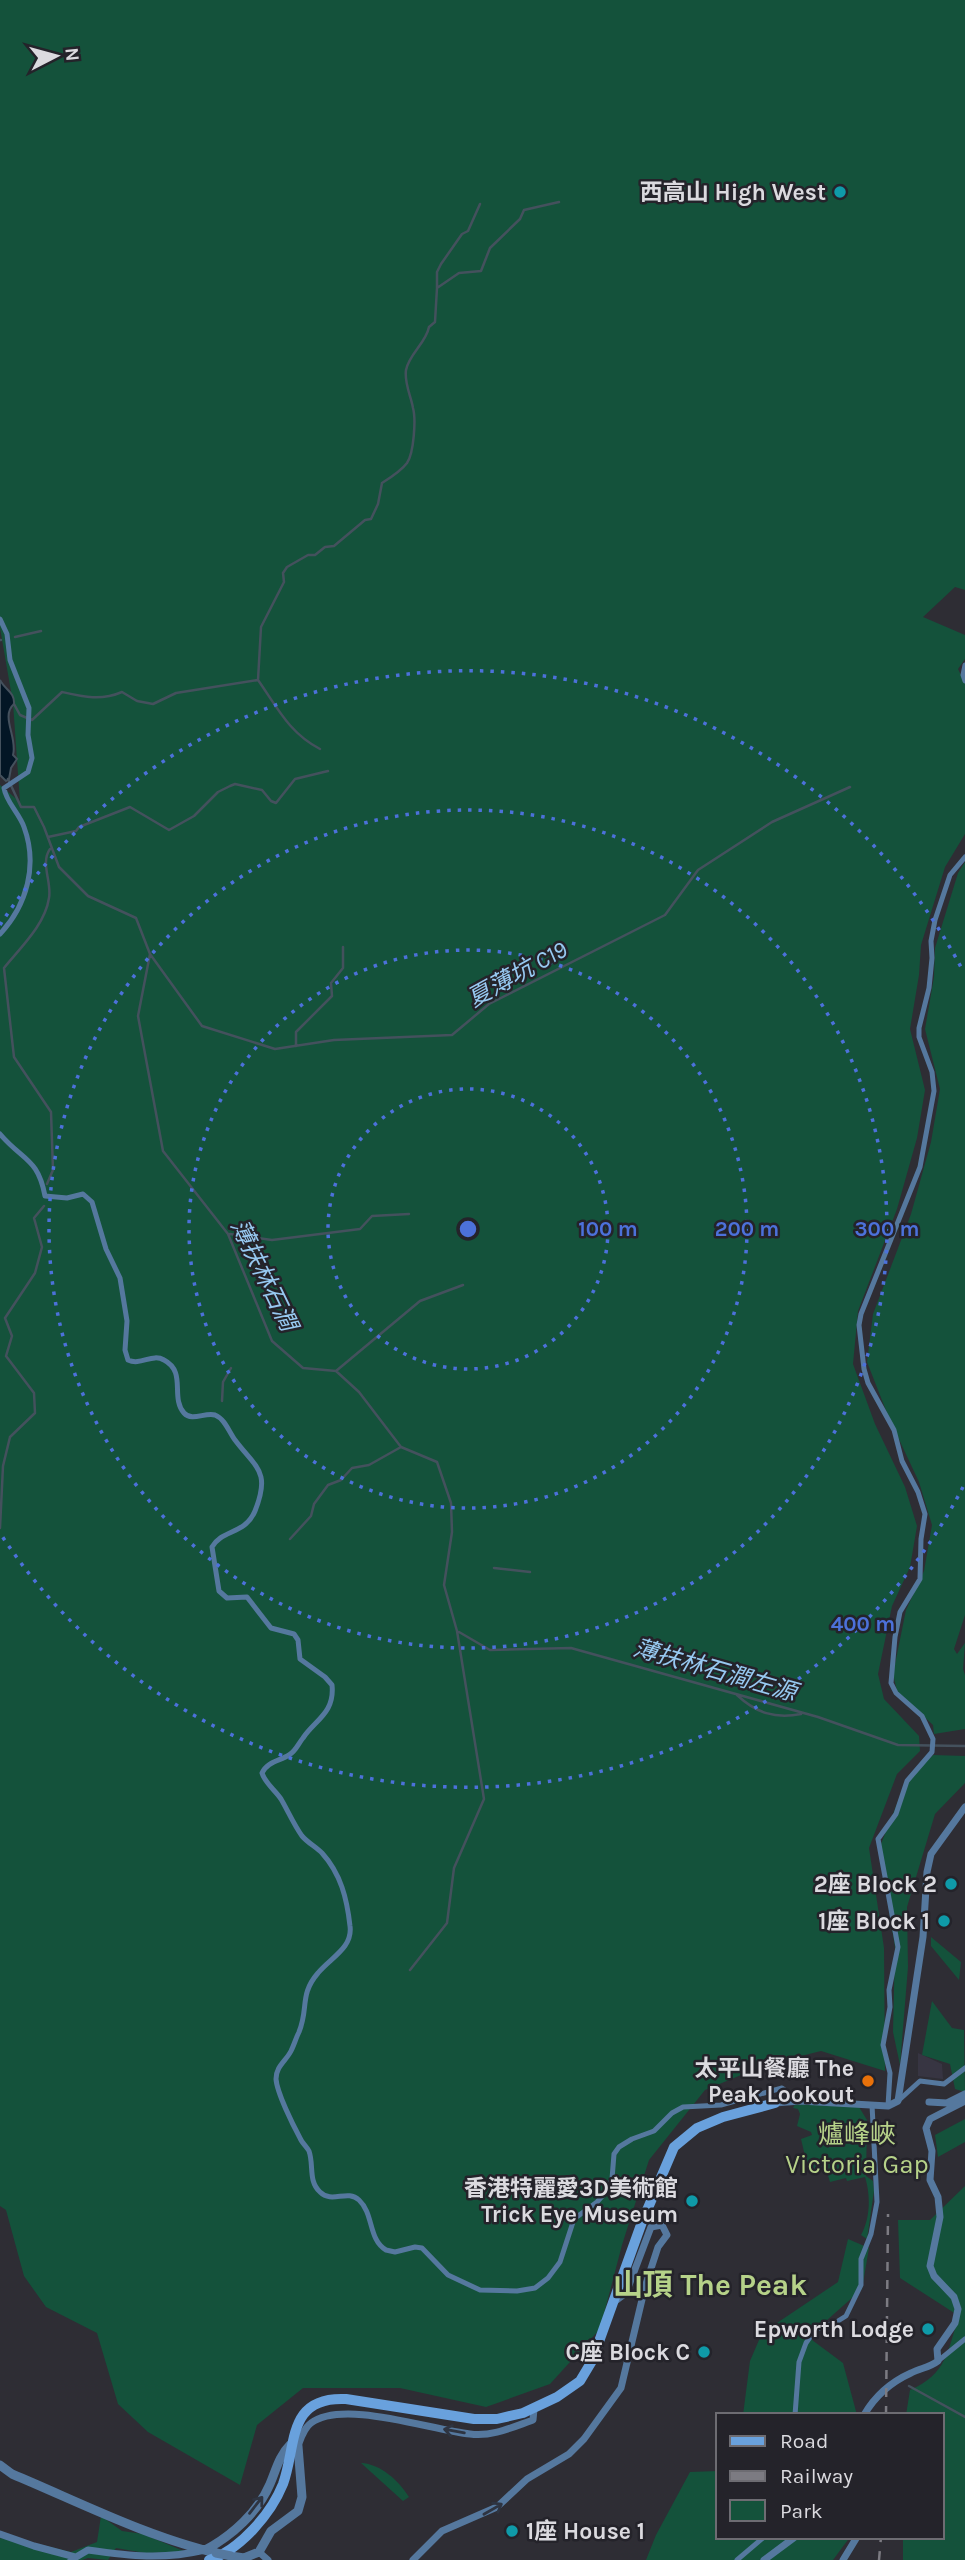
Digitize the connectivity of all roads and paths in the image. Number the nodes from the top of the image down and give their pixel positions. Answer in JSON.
{"nodes":[{"id":1,"x":0,"y":619,"type":"edge"},
{"id":2,"x":965,"y":664,"type":"edge"},
{"id":3,"x":965,"y":681,"type":"edge"},
{"id":4,"x":965,"y":857,"type":"edge"},
{"id":5,"x":0,"y":934,"type":"edge"},
{"id":6,"x":0,"y":1134,"type":"edge"},
{"id":7,"x":965,"y":1807,"type":"edge"},
{"id":8,"x":965,"y":2068,"type":"edge"},
{"id":9,"x":965,"y":2094,"type":"edge"},
{"id":10,"x":800,"y":2101,"type":"junction"},
{"id":11,"x":898,"y":2101,"type":"junction"},
{"id":12,"x":965,"y":2101,"type":"edge"},
{"id":13,"x":929,"y":2102,"type":"dead end"},
{"id":14,"x":775,"y":2104,"type":"joint"},
{"id":15,"x":872,"y":2105,"type":"junction"},
{"id":16,"x":888,"y":2106,"type":"junction"},
{"id":17,"x":612,"y":2304,"type":"junction"},
{"id":18,"x":965,"y":2339,"type":"edge"},
{"id":19,"x":938,"y":2361,"type":"junction"},
{"id":20,"x":874,"y":2398,"type":"junction"},
{"id":21,"x":795,"y":2413,"type":"edge"},
{"id":22,"x":865,"y":2413,"type":"edge"},
{"id":23,"x":872,"y":2413,"type":"edge"},
{"id":24,"x":294,"y":2446,"type":"junction"},
{"id":25,"x":0,"y":2465,"type":"edge"},
{"id":26,"x":0,"y":2534,"type":"edge"},
{"id":27,"x":762,"y":2539,"type":"edge"},
{"id":28,"x":791,"y":2539,"type":"edge"},
{"id":29,"x":856,"y":2539,"type":"edge"},
{"id":30,"x":98,"y":2551,"type":"junction"},
{"id":31,"x":259,"y":2552,"type":"junction"},
{"id":32,"x":210,"y":2554,"type":"edge"},
{"id":33,"x":73,"y":2558,"type":"edge"},
{"id":34,"x":120,"y":2560,"type":"edge"},
{"id":35,"x":268,"y":2560,"type":"edge"},
{"id":36,"x":413,"y":2560,"type":"edge"},
{"id":37,"x":737,"y":2560,"type":"edge"},
{"id":38,"x":764,"y":2560,"type":"edge"},
{"id":39,"x":843,"y":2560,"type":"edge"}],
"edges":[{"from":1,"to":5,"type":"street"},
{"from":2,"to":3,"type":"street"},
{"from":4,"to":16,"type":"street"},
{"from":6,"to":10,"type":"street"},
{"from":7,"to":11,"type":"street"},
{"from":8,"to":11,"type":"street"},
{"from":9,"to":13,"type":"street"},
{"from":10,"to":14,"type":"street"},
{"from":10,"to":15,"type":"street"},
{"from":11,"to":16,"type":"street"},
{"from":12,"to":19,"type":"street"},
{"from":14,"to":17,"type":"main road"},
{"from":15,"to":16,"type":"street"},
{"from":15,"to":21,"type":"street"},
{"from":17,"to":24,"type":"main road"},
{"from":36,"to":17,"type":"street","one_way":true},
{"from":18,"to":19,"type":"street"},
{"from":19,"to":20,"type":"street"},
{"from":20,"to":22,"type":"street"},
{"from":20,"to":23,"type":"street"},
{"from":24,"to":31,"type":"street"},
{"from":24,"to":32,"type":"main road"},
{"from":25,"to":32,"type":"street"},
{"from":26,"to":33,"type":"street"},
{"from":27,"to":37,"type":"street"},
{"from":28,"to":38,"type":"street"},
{"from":29,"to":39,"type":"street"},
{"from":30,"to":32,"type":"street"},
{"from":30,"to":33,"type":"street"},
{"from":30,"to":34,"type":"street"},
{"from":31,"to":32,"type":"street","bridge":true},
{"from":31,"to":35,"type":"street"}]}
